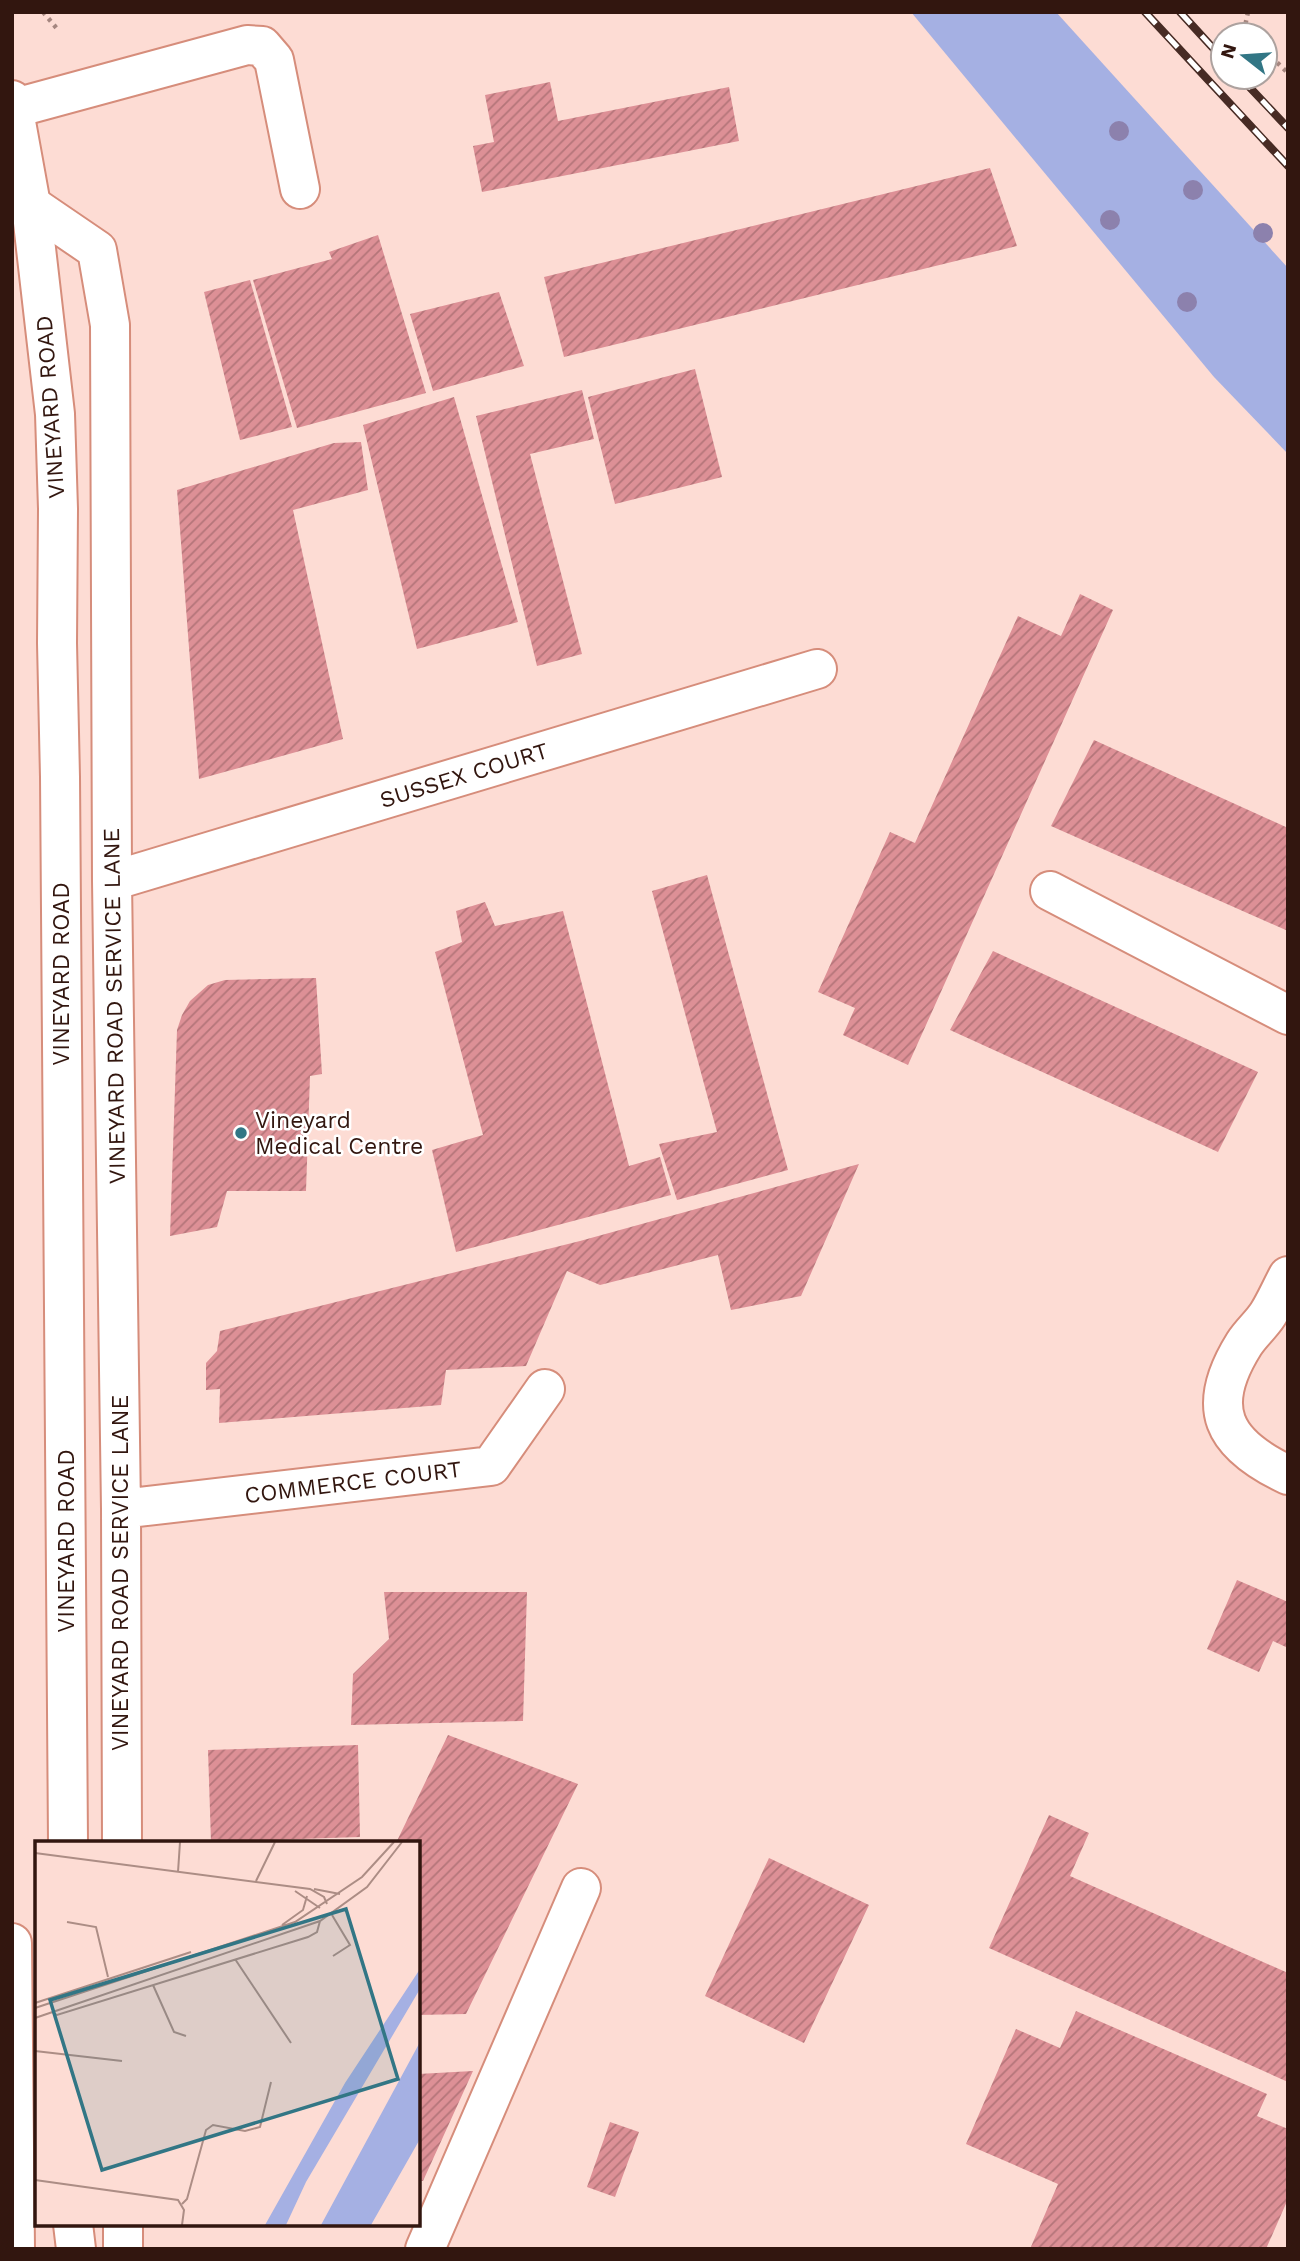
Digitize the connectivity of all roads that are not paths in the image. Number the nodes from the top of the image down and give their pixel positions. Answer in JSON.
{"nodes":[{"id":1,"x":13,"y":106,"type":"edge"},
{"id":2,"x":300,"y":189,"type":"dead end"},
{"id":3,"x":32,"y":205,"type":"junction"},
{"id":4,"x":817,"y":669,"type":"dead end"},
{"id":5,"x":112,"y":881,"type":"junction"},
{"id":6,"x":1050,"y":891,"type":"dead end"},
{"id":7,"x":1288,"y":1015,"type":"edge"},
{"id":8,"x":1288,"y":1276,"type":"edge"},
{"id":9,"x":545,"y":1389,"type":"dead end"},
{"id":10,"x":1288,"y":1475,"type":"edge"},
{"id":11,"x":121,"y":1509,"type":"junction"},
{"id":12,"x":68,"y":1841,"type":"edge"},
{"id":13,"x":122,"y":1841,"type":"edge"},
{"id":14,"x":581,"y":1888,"type":"dead end"},
{"id":15,"x":12,"y":1943,"type":"edge"},
{"id":16,"x":73,"y":2226,"type":"edge"},
{"id":17,"x":123,"y":2226,"type":"edge"},
{"id":18,"x":15,"y":2249,"type":"edge"},
{"id":19,"x":76,"y":2249,"type":"edge"},
{"id":20,"x":122,"y":2249,"type":"edge"},
{"id":21,"x":425,"y":2249,"type":"edge"}],
"edges":[{"from":1,"to":2,"type":"street"},
{"from":1,"to":3,"type":"street","name":"VINEYARD ROAD"},
{"from":3,"to":5,"type":"street","name":"VINEYARD ROAD SERVICE LANE"},
{"from":3,"to":12,"type":"street","name":"VINEYARD ROAD"},
{"from":4,"to":5,"type":"street","name":"SUSSEX COURT"},
{"from":5,"to":11,"type":"street","name":"VINEYARD ROAD SERVICE LANE"},
{"from":6,"to":7,"type":"street"},
{"from":8,"to":10,"type":"street"},
{"from":9,"to":11,"type":"street","name":"COMMERCE COURT"},
{"from":11,"to":13,"type":"street","name":"VINEYARD ROAD SERVICE LANE"},
{"from":14,"to":21,"type":"street"},
{"from":15,"to":18,"type":"street"},
{"from":16,"to":19,"type":"street"},
{"from":17,"to":20,"type":"street"}]}
